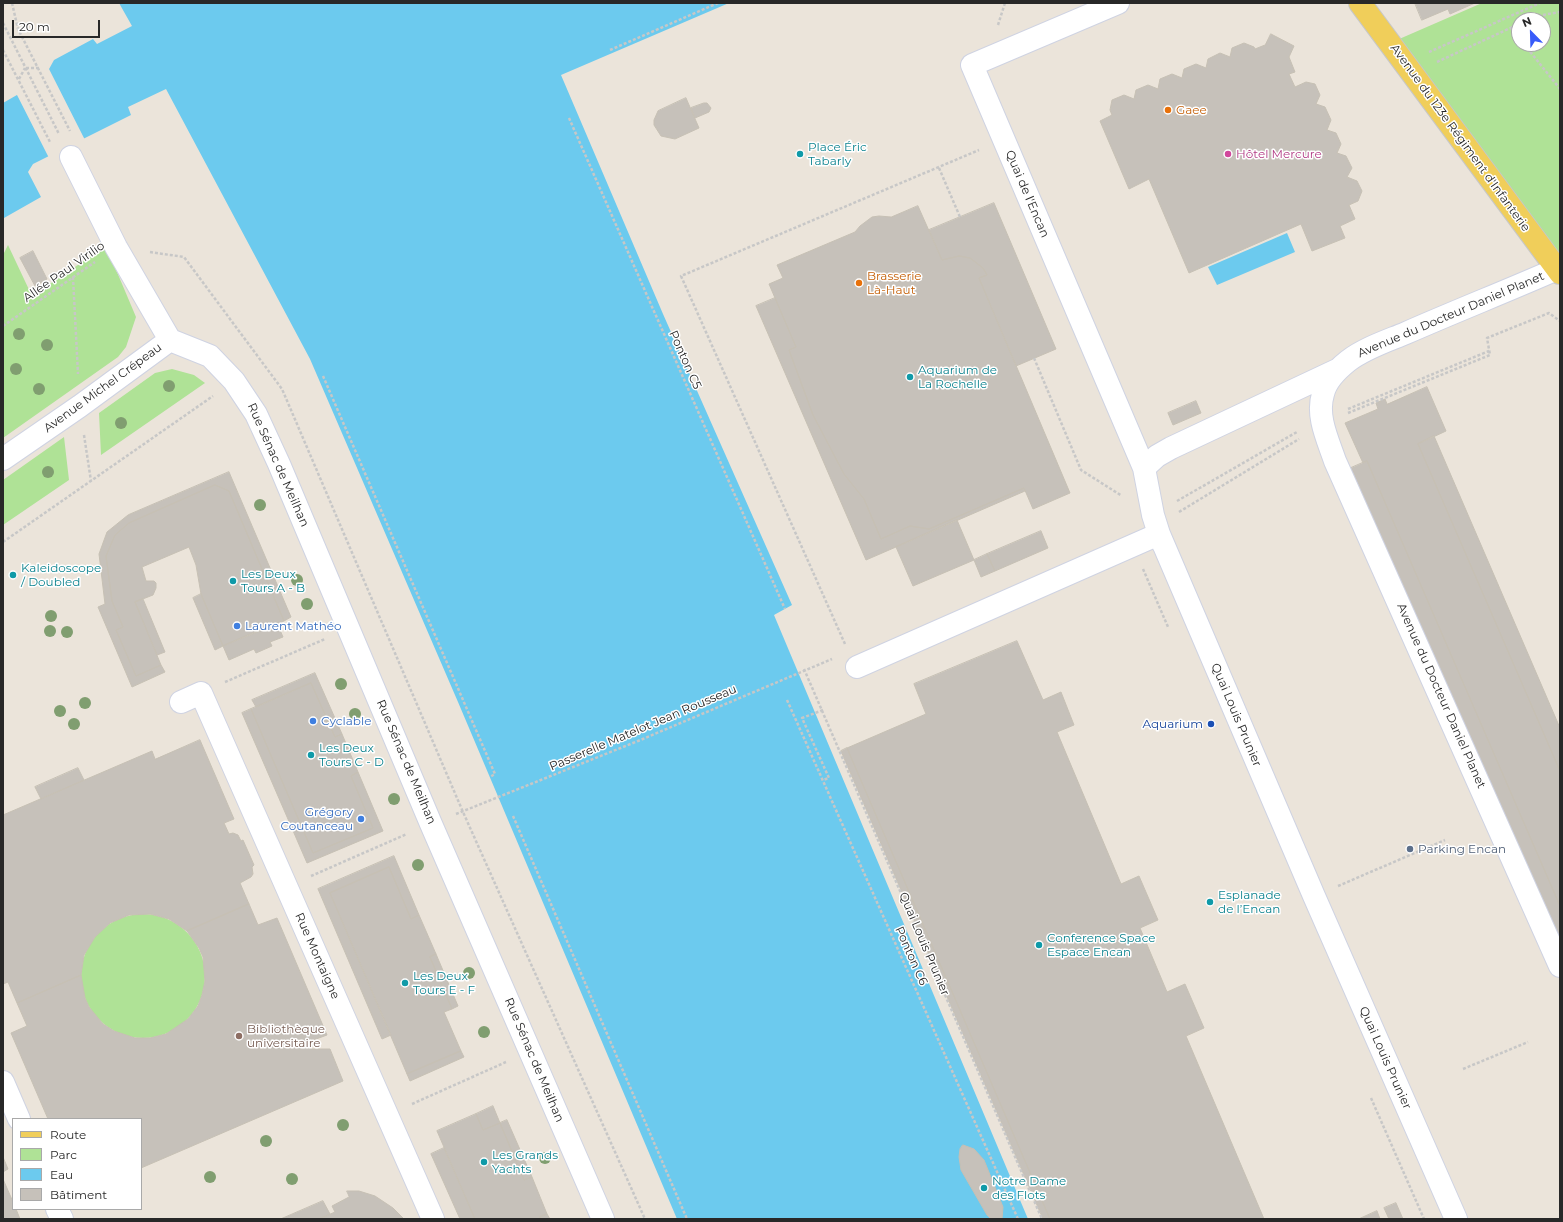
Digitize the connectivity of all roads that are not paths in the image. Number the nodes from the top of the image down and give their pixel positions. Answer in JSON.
{"nodes":[{"id":1,"x":1360,"y":3,"type":"edge"},
{"id":2,"x":1117,"y":4,"type":"edge"},
{"id":3,"x":66,"y":147,"type":"road end"},
{"id":4,"x":1558,"y":271,"type":"edge"},
{"id":5,"x":170,"y":340,"type":"junction"},
{"id":6,"x":1337,"y":370,"type":"junction"},
{"id":7,"x":3,"y":459,"type":"edge"},
{"id":8,"x":1144,"y":468,"type":"junction"},
{"id":9,"x":1156,"y":525,"type":"junction"},
{"id":10,"x":857,"y":667,"type":"dead end"},
{"id":11,"x":180,"y":702,"type":"dead end"},
{"id":12,"x":1560,"y":966,"type":"edge"},
{"id":13,"x":3,"y":1082,"type":"edge"},
{"id":14,"x":19,"y":1118,"type":"edge"},
{"id":15,"x":58,"y":1210,"type":"edge"},
{"id":16,"x":62,"y":1219,"type":"edge"},
{"id":17,"x":433,"y":1219,"type":"edge"},
{"id":18,"x":603,"y":1219,"type":"edge"},
{"id":19,"x":1456,"y":1219,"type":"edge"}],
"edges":[{"from":1,"to":4,"type":"main road","name":"Avenue du 123e Régiment d'Infanterie"},
{"from":2,"to":8,"type":"street","name":"Quai de l'Encan"},
{"from":3,"to":5,"type":"street","name":"Avenue Michel Crépeau"},
{"from":4,"to":6,"type":"street","name":"Avenue du Docteur Daniel Planet"},
{"from":5,"to":7,"type":"street","name":"Avenue Michel Crépeau"},
{"from":5,"to":18,"type":"street","name":"Rue Sénac de Meilhan"},
{"from":6,"to":8,"type":"street"},
{"from":6,"to":12,"type":"street","name":"Avenue du Docteur Daniel Planet"},
{"from":8,"to":9,"type":"street","name":"Quai Louis Prunier"},
{"from":9,"to":10,"type":"street"},
{"from":9,"to":19,"type":"street","name":"Quai Louis Prunier"},
{"from":11,"to":17,"type":"street","name":"Rue Montaigne"},
{"from":13,"to":14,"type":"street"},
{"from":15,"to":16,"type":"street"}]}
